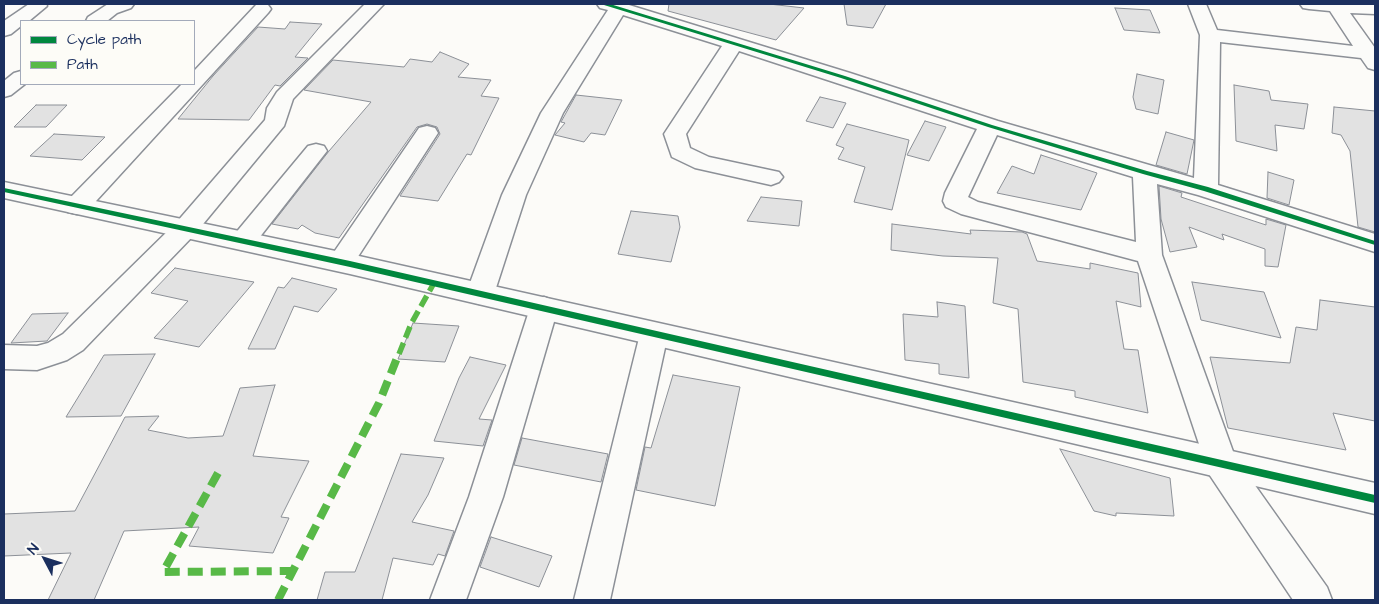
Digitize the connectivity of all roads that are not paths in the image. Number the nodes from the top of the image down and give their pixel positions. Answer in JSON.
{"nodes":[{"id":1,"x":125,"y":4,"type":"edge"},
{"id":2,"x":375,"y":4,"type":"edge"},
{"id":3,"x":1197,"y":4,"type":"edge"},
{"id":4,"x":1309,"y":4,"type":"edge"},
{"id":5,"x":615,"y":5,"type":"edge"},
{"id":6,"x":38,"y":6,"type":"dead end"},
{"id":7,"x":1336,"y":6,"type":"junction"},
{"id":8,"x":262,"y":9,"type":"dead end"},
{"id":9,"x":1375,"y":9,"type":"edge"},
{"id":10,"x":96,"y":20,"type":"edge"},
{"id":11,"x":4,"y":30,"type":"edge"},
{"id":12,"x":1210,"y":36,"type":"junction"},
{"id":13,"x":734,"y":43,"type":"junction"},
{"id":14,"x":1373,"y":57,"type":"edge"},
{"id":15,"x":20,"y":78,"type":"edge"},
{"id":16,"x":195,"y":83,"type":"edge"},
{"id":17,"x":193,"y":85,"type":"edge"},
{"id":18,"x":4,"y":91,"type":"edge"},
{"id":19,"x":990,"y":126,"type":"junction"},
{"id":20,"x":427,"y":133,"type":"dead end"},
{"id":21,"x":316,"y":151,"type":"dead end"},
{"id":22,"x":1145,"y":173,"type":"junction"},
{"id":23,"x":771,"y":176,"type":"dead end"},
{"id":24,"x":1206,"y":189,"type":"junction"},
{"id":25,"x":4,"y":190,"type":"edge"},
{"id":26,"x":77,"y":206,"type":"junction"},
{"id":27,"x":185,"y":229,"type":"junction"},
{"id":28,"x":243,"y":241,"type":"junction"},
{"id":29,"x":1375,"y":243,"type":"edge"},
{"id":30,"x":1149,"y":255,"type":"junction"},
{"id":31,"x":341,"y":262,"type":"junction"},
{"id":32,"x":480,"y":294,"type":"junction"},
{"id":33,"x":544,"y":308,"type":"junction"},
{"id":34,"x":654,"y":334,"type":"junction"},
{"id":35,"x":4,"y":357,"type":"edge"},
{"id":36,"x":1221,"y":464,"type":"junction"},
{"id":37,"x":1375,"y":499,"type":"edge"},
{"id":38,"x":448,"y":600,"type":"edge"},
{"id":39,"x":592,"y":600,"type":"edge"},
{"id":40,"x":1314,"y":600,"type":"edge"}],
"edges":[{"from":1,"to":10,"type":"street"},
{"from":2,"to":27,"type":"street"},
{"from":3,"to":12,"type":"street"},
{"from":4,"to":7,"type":"street"},
{"from":5,"to":13,"type":"street"},
{"from":5,"to":32,"type":"street"},
{"from":6,"to":11,"type":"street"},
{"from":7,"to":9,"type":"street"},
{"from":7,"to":14,"type":"street"},
{"from":8,"to":16,"type":"street"},
{"from":12,"to":14,"type":"street"},
{"from":12,"to":24,"type":"street"},
{"from":13,"to":19,"type":"street"},
{"from":13,"to":23,"type":"street"},
{"from":15,"to":18,"type":"street"},
{"from":17,"to":26,"type":"street"},
{"from":19,"to":22,"type":"street"},
{"from":19,"to":30,"type":"street"},
{"from":20,"to":31,"type":"street"},
{"from":21,"to":28,"type":"street"},
{"from":22,"to":24,"type":"street"},
{"from":22,"to":30,"type":"street"},
{"from":24,"to":29,"type":"street"},
{"from":25,"to":26,"type":"street"},
{"from":26,"to":27,"type":"street"},
{"from":27,"to":28,"type":"street"},
{"from":27,"to":35,"type":"street"},
{"from":28,"to":31,"type":"street"},
{"from":30,"to":36,"type":"street"},
{"from":31,"to":32,"type":"street"},
{"from":32,"to":33,"type":"street"},
{"from":33,"to":34,"type":"street"},
{"from":33,"to":38,"type":"street"},
{"from":34,"to":36,"type":"street"},
{"from":34,"to":39,"type":"street"},
{"from":36,"to":37,"type":"street"},
{"from":36,"to":40,"type":"street"}]}
